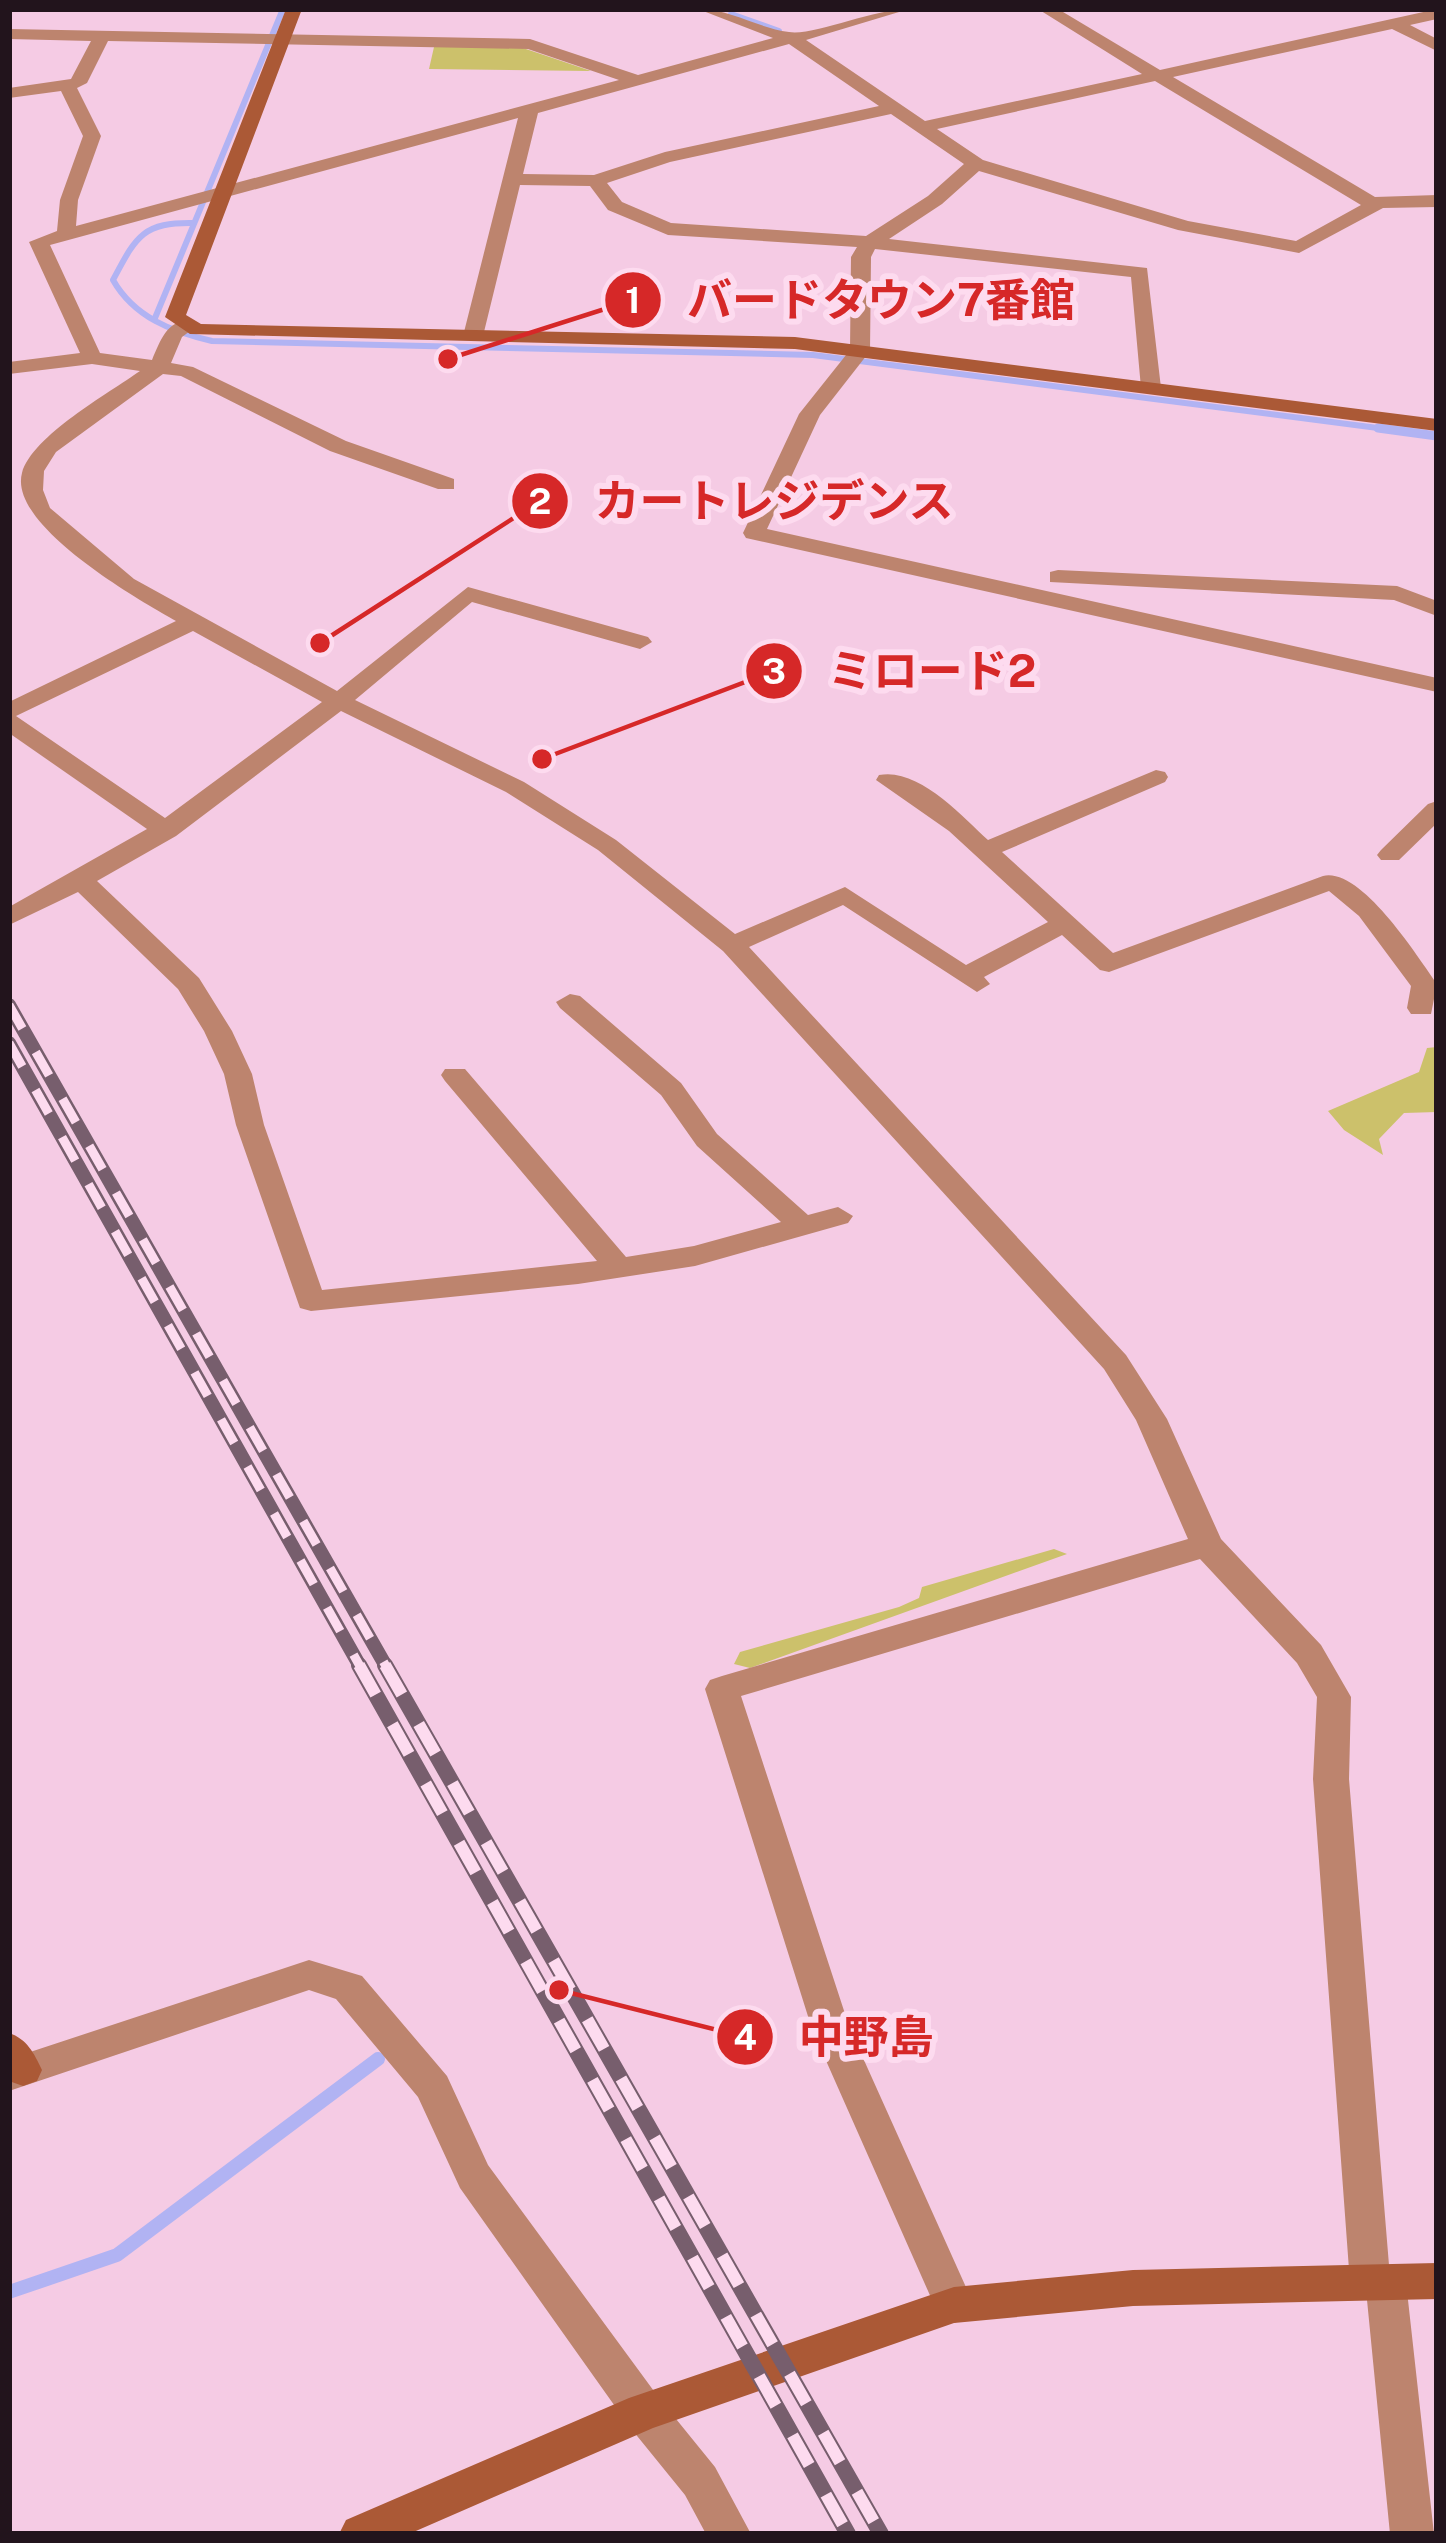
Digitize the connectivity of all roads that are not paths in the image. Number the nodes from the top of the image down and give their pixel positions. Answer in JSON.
{"nodes":[{"id":1,"x":294,"y":9,"type":"edge"},
{"id":2,"x":706,"y":9,"type":"edge"},
{"id":3,"x":846,"y":9,"type":"edge"},
{"id":4,"x":901,"y":9,"type":"edge"},
{"id":5,"x":1046,"y":9,"type":"edge"},
{"id":6,"x":1364,"y":9,"type":"edge"},
{"id":7,"x":1437,"y":14,"type":"edge"},
{"id":8,"x":867,"y":19,"type":"junction"},
{"id":9,"x":1394,"y":23,"type":"junction"},
{"id":10,"x":9,"y":34,"type":"edge"},
{"id":11,"x":102,"y":36,"type":"junction"},
{"id":12,"x":282,"y":39,"type":"junction"},
{"id":13,"x":794,"y":40,"type":"junction"},
{"id":14,"x":1437,"y":46,"type":"edge"},
{"id":15,"x":1154,"y":76,"type":"junction"},
{"id":16,"x":639,"y":81,"type":"junction"},
{"id":17,"x":67,"y":86,"type":"junction"},
{"id":18,"x":9,"y":93,"type":"edge"},
{"id":19,"x":894,"y":108,"type":"junction"},
{"id":20,"x":530,"y":111,"type":"junction"},
{"id":21,"x":922,"y":127,"type":"junction"},
{"id":22,"x":976,"y":164,"type":"junction"},
{"id":23,"x":513,"y":179,"type":"junction"},
{"id":24,"x":596,"y":181,"type":"junction"},
{"id":25,"x":222,"y":194,"type":"junction"},
{"id":26,"x":1437,"y":201,"type":"edge"},
{"id":27,"x":1372,"y":204,"type":"junction"},
{"id":28,"x":66,"y":236,"type":"junction"},
{"id":29,"x":868,"y":244,"type":"junction"},
{"id":30,"x":188,"y":325,"type":"junction"},
{"id":31,"x":473,"y":336,"type":"junction"},
{"id":32,"x":860,"y":351,"type":"junction"},
{"id":33,"x":92,"y":358,"type":"junction"},
{"id":34,"x":159,"y":367,"type":"junction"},
{"id":35,"x":9,"y":368,"type":"edge"},
{"id":36,"x":1151,"y":388,"type":"junction"},
{"id":37,"x":1437,"y":425,"type":"edge"},
{"id":38,"x":446,"y":484,"type":"dead end"},
{"id":39,"x":1058,"y":577,"type":"dead end"},
{"id":40,"x":1437,"y":609,"type":"edge"},
{"id":41,"x":192,"y":622,"type":"junction"},
{"id":42,"x":640,"y":642,"type":"dead end"},
{"id":43,"x":1437,"y":685,"type":"edge"},
{"id":44,"x":343,"y":700,"type":"junction"},
{"id":45,"x":9,"y":711,"type":"edge"},
{"id":46,"x":9,"y":722,"type":"edge"},
{"id":47,"x":1156,"y":777,"type":"dead end"},
{"id":48,"x":888,"y":780,"type":"dead end"},
{"id":49,"x":1437,"y":809,"type":"edge"},
{"id":50,"x":166,"y":831,"type":"junction"},
{"id":51,"x":986,"y":850,"type":"junction"},
{"id":52,"x":1390,"y":854,"type":"dead end"},
{"id":53,"x":82,"y":881,"type":"junction"},
{"id":54,"x":9,"y":917,"type":"edge"},
{"id":55,"x":1062,"y":925,"type":"junction"},
{"id":56,"x":732,"y":946,"type":"junction"},
{"id":57,"x":1428,"y":992,"type":"edge"},
{"id":58,"x":570,"y":1002,"type":"dead end"},
{"id":59,"x":455,"y":1076,"type":"dead end"},
{"id":60,"x":838,"y":1216,"type":"dead end"},
{"id":61,"x":803,"y":1226,"type":"junction"},
{"id":62,"x":620,"y":1268,"type":"junction"},
{"id":63,"x":1208,"y":1545,"type":"junction"},
{"id":64,"x":14,"y":2065,"type":"edge"},
{"id":65,"x":1437,"y":2281,"type":"edge"},
{"id":66,"x":1378,"y":2283,"type":"junction"},
{"id":67,"x":954,"y":2305,"type":"junction"},
{"id":68,"x":644,"y":2412,"type":"junction"},
{"id":69,"x":361,"y":2534,"type":"edge"},
{"id":70,"x":729,"y":2534,"type":"edge"},
{"id":71,"x":1412,"y":2534,"type":"edge"}],
"edges":[{"from":1,"to":12,"type":"street"},
{"from":2,"to":13,"type":"street"},
{"from":3,"to":8,"type":"street"},
{"from":4,"to":8,"type":"street"},
{"from":5,"to":15,"type":"street"},
{"from":6,"to":9,"type":"street"},
{"from":7,"to":9,"type":"street"},
{"from":8,"to":13,"type":"street"},
{"from":9,"to":14,"type":"street"},
{"from":9,"to":15,"type":"street"},
{"from":10,"to":11,"type":"street"},
{"from":11,"to":12,"type":"street"},
{"from":11,"to":17,"type":"street"},
{"from":12,"to":16,"type":"street"},
{"from":12,"to":25,"type":"street"},
{"from":13,"to":16,"type":"street"},
{"from":13,"to":19,"type":"street"},
{"from":15,"to":21,"type":"street"},
{"from":15,"to":27,"type":"street"},
{"from":16,"to":20,"type":"street"},
{"from":17,"to":18,"type":"street"},
{"from":17,"to":28,"type":"street"},
{"from":19,"to":21,"type":"street"},
{"from":19,"to":24,"type":"street"},
{"from":20,"to":23,"type":"street"},
{"from":20,"to":25,"type":"street"},
{"from":21,"to":22,"type":"street"},
{"from":22,"to":27,"type":"street"},
{"from":22,"to":29,"type":"street"},
{"from":23,"to":24,"type":"street"},
{"from":23,"to":31,"type":"street"},
{"from":24,"to":29,"type":"street"},
{"from":25,"to":28,"type":"street"},
{"from":25,"to":30,"type":"street"},
{"from":26,"to":27,"type":"street"},
{"from":28,"to":33,"type":"street"},
{"from":29,"to":32,"type":"street"},
{"from":29,"to":36,"type":"street"},
{"from":30,"to":31,"type":"street"},
{"from":30,"to":34,"type":"street"},
{"from":31,"to":32,"type":"street"},
{"from":32,"to":36,"type":"street"},
{"from":32,"to":43,"type":"street"},
{"from":33,"to":34,"type":"street"},
{"from":33,"to":35,"type":"street"},
{"from":34,"to":38,"type":"street"},
{"from":34,"to":41,"type":"street"},
{"from":36,"to":37,"type":"street"},
{"from":39,"to":40,"type":"street"},
{"from":41,"to":44,"type":"street"},
{"from":41,"to":45,"type":"street"},
{"from":42,"to":44,"type":"street"},
{"from":44,"to":50,"type":"street"},
{"from":44,"to":56,"type":"street"},
{"from":46,"to":50,"type":"street"},
{"from":47,"to":51,"type":"street"},
{"from":48,"to":51,"type":"street"},
{"from":49,"to":52,"type":"street"},
{"from":50,"to":53,"type":"street"},
{"from":51,"to":55,"type":"street"},
{"from":53,"to":54,"type":"street"},
{"from":53,"to":62,"type":"street"},
{"from":55,"to":56,"type":"street"},
{"from":55,"to":57,"type":"street"},
{"from":56,"to":63,"type":"street"},
{"from":58,"to":61,"type":"street"},
{"from":59,"to":62,"type":"street"},
{"from":60,"to":61,"type":"street"},
{"from":61,"to":62,"type":"street"},
{"from":63,"to":66,"type":"street"},
{"from":63,"to":67,"type":"street"},
{"from":64,"to":68,"type":"street"},
{"from":65,"to":66,"type":"street"},
{"from":66,"to":67,"type":"street"},
{"from":66,"to":71,"type":"street"},
{"from":67,"to":68,"type":"street"},
{"from":68,"to":69,"type":"street"},
{"from":68,"to":70,"type":"street"}]}
